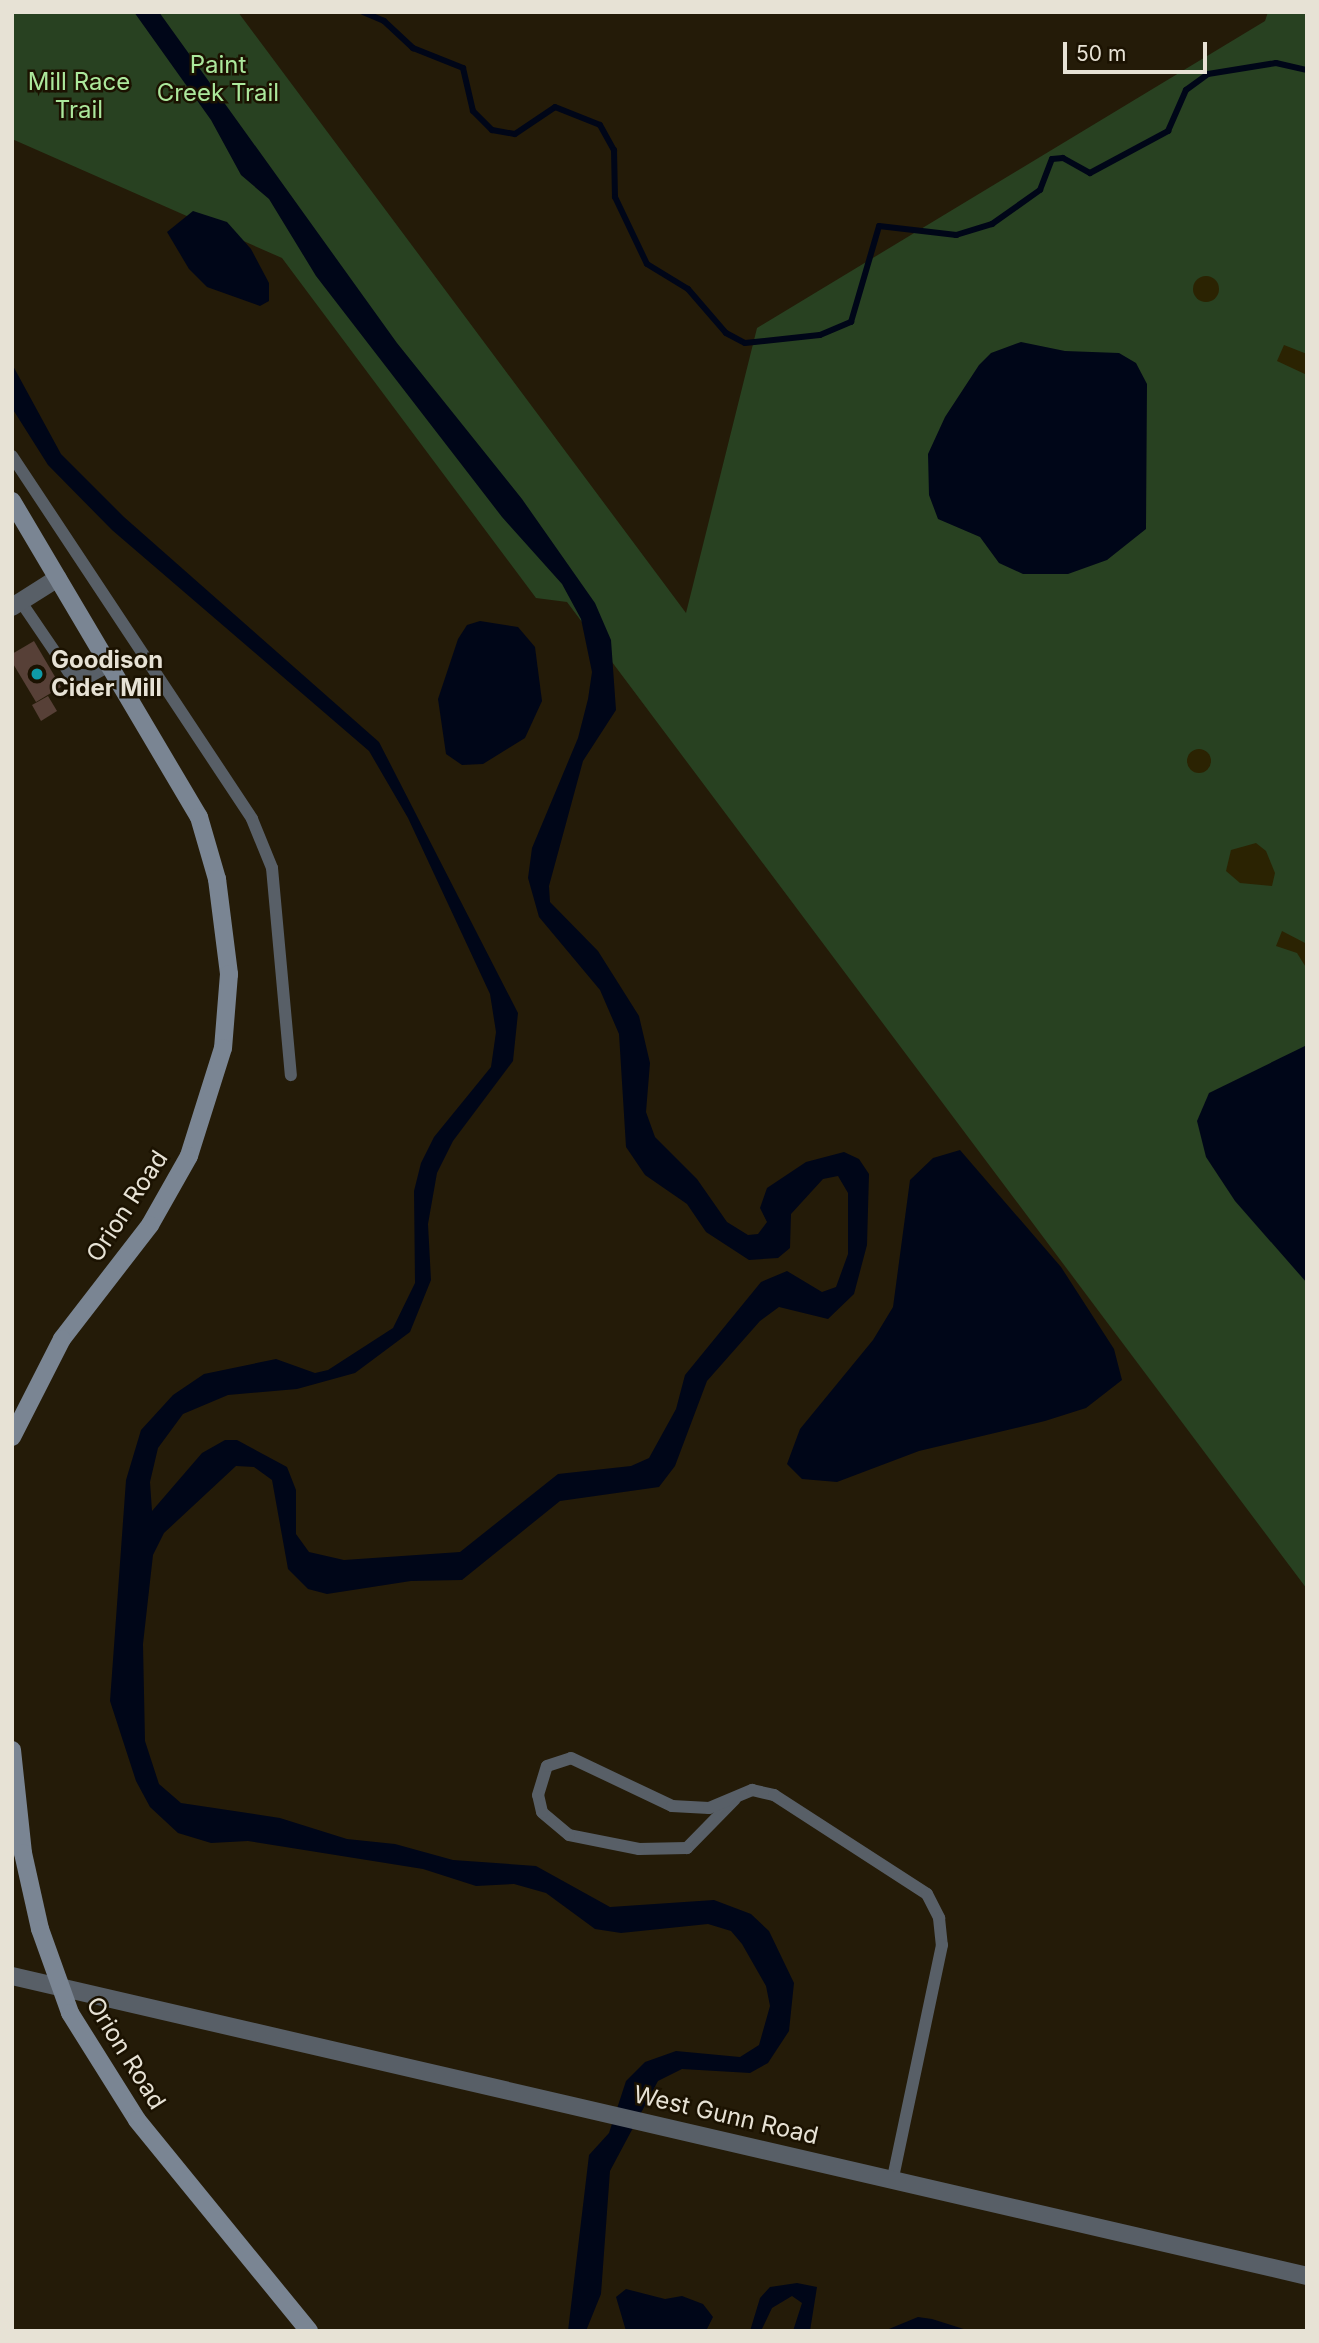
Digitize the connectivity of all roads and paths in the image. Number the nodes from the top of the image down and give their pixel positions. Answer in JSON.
{"nodes":[{"id":1,"x":12,"y":456,"type":"edge"},
{"id":2,"x":12,"y":501,"type":"edge"},
{"id":3,"x":58,"y":578,"type":"junction"},
{"id":4,"x":17,"y":605,"type":"edge"},
{"id":5,"x":113,"y":664,"type":"junction"},
{"id":6,"x":291,"y":1075,"type":"dead end"},
{"id":7,"x":12,"y":1437,"type":"edge"},
{"id":8,"x":12,"y":1750,"type":"edge"},
{"id":9,"x":735,"y":1799,"type":"junction"},
{"id":10,"x":12,"y":1976,"type":"edge"},
{"id":11,"x":59,"y":1989,"type":"junction"},
{"id":12,"x":893,"y":2178,"type":"junction"},
{"id":13,"x":1307,"y":2276,"type":"edge"},
{"id":14,"x":309,"y":2331,"type":"edge"}],
"edges":[{"from":1,"to":6,"type":"lane"},
{"from":2,"to":3,"type":"street","name":"Orion Road"},
{"from":3,"to":4,"type":"street"},
{"from":3,"to":5,"type":"street","name":"Orion Road"},
{"from":4,"to":5,"type":"lane"},
{"from":5,"to":7,"type":"street","name":"Orion Road"},
{"from":8,"to":11,"type":"street","name":"Orion Road"},
{"from":9,"to":9,"type":"lane"},
{"from":9,"to":12,"type":"lane"},
{"from":10,"to":11,"type":"street"},
{"from":11,"to":12,"type":"street","name":"West Gunn Road"},
{"from":11,"to":14,"type":"street","name":"Orion Road"},
{"from":12,"to":13,"type":"street","name":"West Gunn Road"}]}
